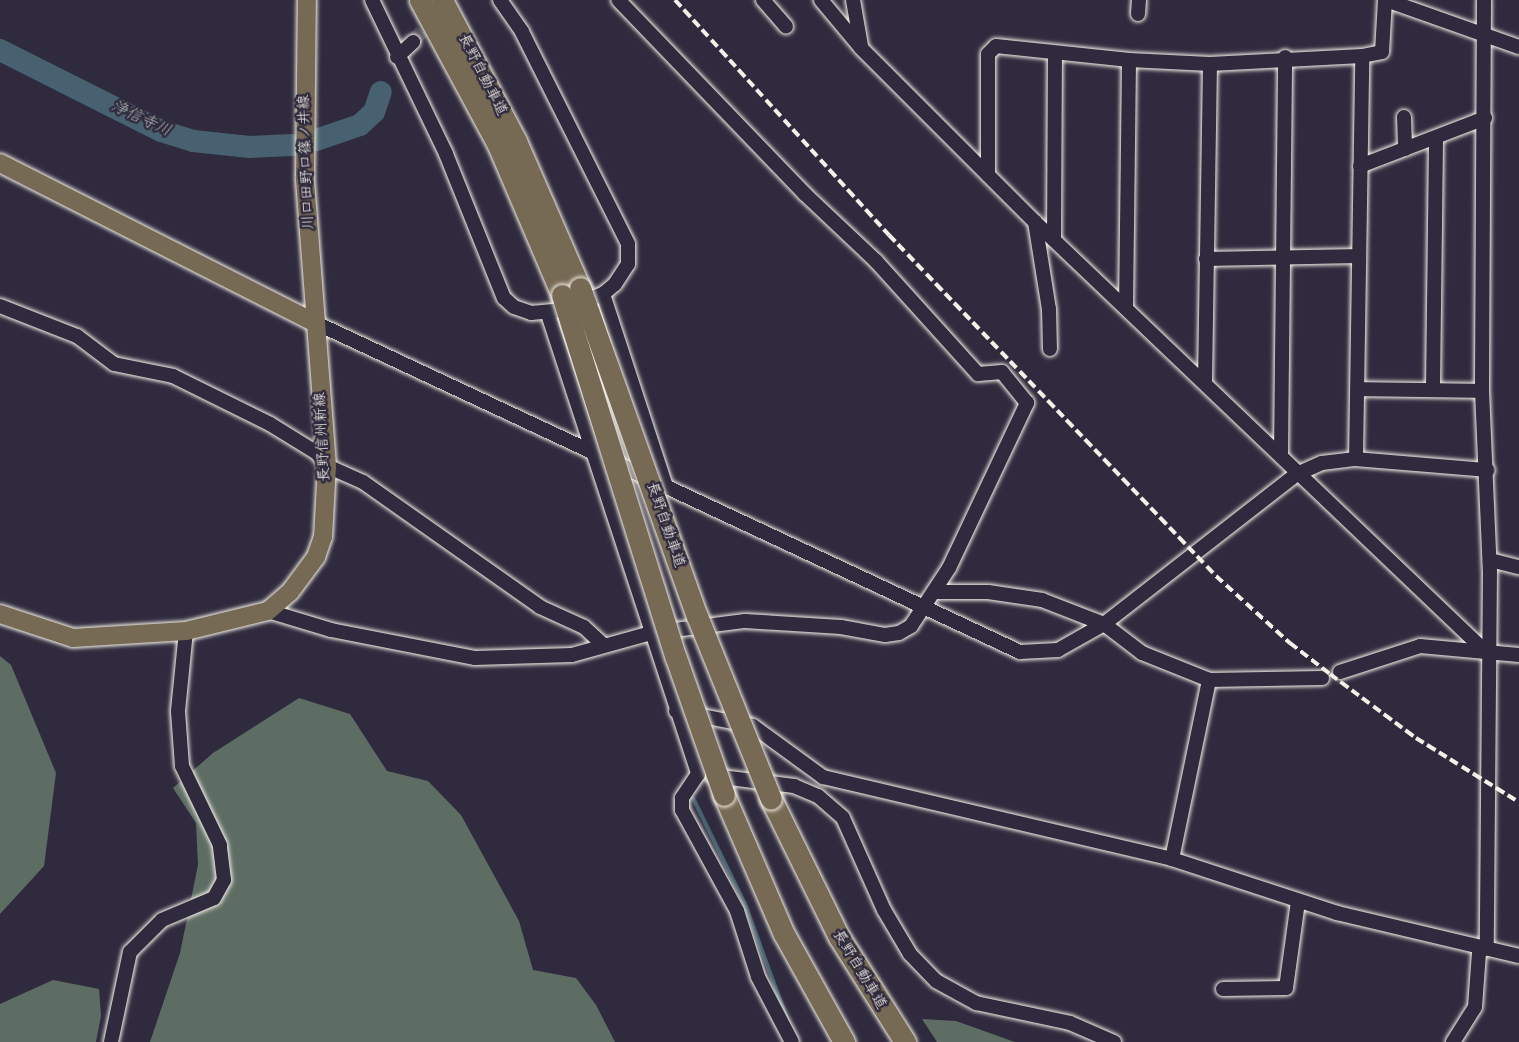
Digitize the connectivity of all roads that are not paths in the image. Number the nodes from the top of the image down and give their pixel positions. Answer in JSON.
{"nodes":[{"id":1,"x":307,"y":0,"type":"edge"},
{"id":2,"x":372,"y":0,"type":"edge"},
{"id":3,"x":420,"y":0,"type":"edge"},
{"id":4,"x":442,"y":0,"type":"edge"},
{"id":5,"x":500,"y":0,"type":"edge"},
{"id":6,"x":618,"y":0,"type":"edge"},
{"id":7,"x":763,"y":0,"type":"edge"},
{"id":8,"x":821,"y":0,"type":"edge"},
{"id":9,"x":853,"y":0,"type":"edge"},
{"id":10,"x":1386,"y":0,"type":"edge"},
{"id":11,"x":1484,"y":0,"type":"edge"},
{"id":12,"x":786,"y":26,"type":"dead end"},
{"id":13,"x":1485,"y":35,"type":"junction"},
{"id":14,"x":412,"y":42,"type":"tunnel mouth"},
{"id":15,"x":1519,"y":47,"type":"edge"},
{"id":16,"x":861,"y":48,"type":"junction"},
{"id":17,"x":1054,"y":54,"type":"junction"},
{"id":18,"x":1362,"y":56,"type":"junction"},
{"id":19,"x":397,"y":57,"type":"junction"},
{"id":20,"x":1285,"y":57,"type":"junction"},
{"id":21,"x":1129,"y":60,"type":"junction"},
{"id":22,"x":1210,"y":64,"type":"junction"},
{"id":23,"x":1404,"y":117,"type":"dead end"},
{"id":24,"x":1485,"y":118,"type":"junction"},
{"id":25,"x":1436,"y":138,"type":"junction"},
{"id":26,"x":1405,"y":150,"type":"junction"},
{"id":27,"x":0,"y":163,"type":"edge"},
{"id":28,"x":1360,"y":166,"type":"junction"},
{"id":29,"x":988,"y":175,"type":"junction"},
{"id":30,"x":1035,"y":222,"type":"junction"},
{"id":31,"x":1054,"y":240,"type":"junction"},
{"id":32,"x":1284,"y":256,"type":"junction"},
{"id":33,"x":1359,"y":256,"type":"junction"},
{"id":34,"x":1206,"y":259,"type":"junction"},
{"id":35,"x":571,"y":292,"type":"junction"},
{"id":36,"x":603,"y":294,"type":"junction"},
{"id":37,"x":0,"y":306,"type":"edge"},
{"id":38,"x":1126,"y":308,"type":"junction"},
{"id":39,"x":548,"y":314,"type":"junction"},
{"id":40,"x":316,"y":323,"type":"junction"},
{"id":41,"x":1050,"y":349,"type":"dead end"},
{"id":42,"x":1205,"y":382,"type":"junction"},
{"id":43,"x":1433,"y":388,"type":"junction"},
{"id":44,"x":1358,"y":389,"type":"junction"},
{"id":45,"x":1482,"y":391,"type":"junction"},
{"id":46,"x":594,"y":450,"type":"junction"},
{"id":47,"x":1281,"y":453,"type":"junction"},
{"id":48,"x":1356,"y":459,"type":"junction"},
{"id":49,"x":327,"y":466,"type":"junction"},
{"id":50,"x":1488,"y":470,"type":"junction"},
{"id":51,"x":1297,"y":474,"type":"junction"},
{"id":52,"x":665,"y":484,"type":"junction"},
{"id":53,"x":1490,"y":560,"type":"junction"},
{"id":54,"x":1519,"y":567,"type":"edge"},
{"id":55,"x":934,"y":592,"type":"junction"},
{"id":56,"x":924,"y":609,"type":"junction"},
{"id":57,"x":268,"y":611,"type":"junction"},
{"id":58,"x":0,"y":614,"type":"edge"},
{"id":59,"x":1104,"y":624,"type":"junction"},
{"id":60,"x":186,"y":631,"type":"junction"},
{"id":61,"x":651,"y":633,"type":"junction"},
{"id":62,"x":603,"y":645,"type":"junction"},
{"id":63,"x":1488,"y":654,"type":"junction"},
{"id":64,"x":1519,"y":655,"type":"edge"},
{"id":65,"x":1340,"y":672,"type":"dead end"},
{"id":66,"x":1322,"y":678,"type":"dead end"},
{"id":67,"x":1209,"y":680,"type":"junction"},
{"id":68,"x":676,"y":711,"type":"junction"},
{"id":69,"x":698,"y":774,"type":"junction"},
{"id":70,"x":1172,"y":859,"type":"junction"},
{"id":71,"x":1298,"y":901,"type":"junction"},
{"id":72,"x":1487,"y":947,"type":"junction"},
{"id":73,"x":1519,"y":956,"type":"edge"},
{"id":74,"x":1223,"y":989,"type":"dead end"},
{"id":75,"x":111,"y":1042,"type":"edge"},
{"id":76,"x":792,"y":1042,"type":"edge"},
{"id":77,"x":843,"y":1042,"type":"edge"},
{"id":78,"x":905,"y":1042,"type":"edge"},
{"id":79,"x":1114,"y":1042,"type":"edge"},
{"id":80,"x":1454,"y":1042,"type":"edge"}],
"edges":[{"from":1,"to":40,"type":"main road","name":"川口田野口篠ノ井線"},
{"from":2,"to":19,"type":"street"},
{"from":3,"to":35,"type":"highway","name":"長野自動車道"},
{"from":4,"to":35,"type":"highway","name":"長野自動車道"},
{"from":5,"to":36,"type":"street"},
{"from":6,"to":55,"type":"street"},
{"from":7,"to":12,"type":"street"},
{"from":8,"to":16,"type":"street"},
{"from":9,"to":16,"type":"street"},
{"from":10,"to":13,"type":"street"},
{"from":10,"to":18,"type":"street"},
{"from":11,"to":13,"type":"street"},
{"from":13,"to":15,"type":"street"},
{"from":13,"to":24,"type":"street"},
{"from":14,"to":19,"type":"street"},
{"from":16,"to":29,"type":"street"},
{"from":17,"to":21,"type":"street"},
{"from":17,"to":29,"type":"street"},
{"from":17,"to":31,"type":"street"},
{"from":18,"to":20,"type":"street"},
{"from":18,"to":28,"type":"street"},
{"from":19,"to":39,"type":"street"},
{"from":20,"to":22,"type":"street"},
{"from":20,"to":32,"type":"street"},
{"from":21,"to":22,"type":"street"},
{"from":21,"to":38,"type":"street"},
{"from":22,"to":34,"type":"street"},
{"from":23,"to":26,"type":"street"},
{"from":24,"to":25,"type":"street"},
{"from":24,"to":45,"type":"street"},
{"from":25,"to":26,"type":"street"},
{"from":25,"to":43,"type":"street"},
{"from":26,"to":28,"type":"street"},
{"from":27,"to":40,"type":"main road"},
{"from":28,"to":33,"type":"street"},
{"from":29,"to":30,"type":"street"},
{"from":30,"to":31,"type":"street"},
{"from":30,"to":41,"type":"street"},
{"from":31,"to":38,"type":"street"},
{"from":32,"to":33,"type":"street"},
{"from":32,"to":34,"type":"street"},
{"from":32,"to":47,"type":"street"},
{"from":33,"to":44,"type":"street"},
{"from":34,"to":42,"type":"street"},
{"from":35,"to":77,"type":"highway","name":"長野自動車道","bridge":true},
{"from":35,"to":78,"type":"highway","name":"長野自動車道","bridge":true},
{"from":36,"to":39,"type":"street"},
{"from":36,"to":52,"type":"street"},
{"from":37,"to":49,"type":"street"},
{"from":38,"to":42,"type":"street"},
{"from":39,"to":46,"type":"street"},
{"from":40,"to":46,"type":"street"},
{"from":40,"to":49,"type":"main road","name":"長野信州新線"},
{"from":42,"to":47,"type":"street"},
{"from":43,"to":44,"type":"street"},
{"from":43,"to":45,"type":"street"},
{"from":44,"to":48,"type":"street"},
{"from":45,"to":50,"type":"street"},
{"from":46,"to":52,"type":"street"},
{"from":46,"to":61,"type":"street"},
{"from":47,"to":51,"type":"street"},
{"from":48,"to":50,"type":"street"},
{"from":48,"to":51,"type":"street"},
{"from":49,"to":57,"type":"main road","name":"長野信州新線"},
{"from":49,"to":62,"type":"street"},
{"from":50,"to":53,"type":"street"},
{"from":51,"to":59,"type":"street"},
{"from":51,"to":63,"type":"street"},
{"from":52,"to":56,"type":"street"},
{"from":53,"to":54,"type":"street"},
{"from":53,"to":63,"type":"street"},
{"from":55,"to":56,"type":"street"},
{"from":55,"to":59,"type":"street"},
{"from":56,"to":59,"type":"street"},
{"from":56,"to":61,"type":"street"},
{"from":57,"to":60,"type":"main road","name":"長野信州新線"},
{"from":57,"to":62,"type":"street"},
{"from":58,"to":60,"type":"main road","name":"長野信州新線"},
{"from":59,"to":67,"type":"street"},
{"from":60,"to":75,"type":"street"},
{"from":61,"to":62,"type":"street"},
{"from":61,"to":68,"type":"street"},
{"from":63,"to":64,"type":"street"},
{"from":63,"to":65,"type":"street"},
{"from":63,"to":72,"type":"street"},
{"from":66,"to":67,"type":"street"},
{"from":67,"to":70,"type":"street"},
{"from":68,"to":69,"type":"street"},
{"from":68,"to":70,"type":"street"},
{"from":69,"to":76,"type":"street"},
{"from":69,"to":79,"type":"street"},
{"from":70,"to":71,"type":"street"},
{"from":71,"to":72,"type":"street"},
{"from":71,"to":74,"type":"street"},
{"from":72,"to":73,"type":"street"},
{"from":72,"to":80,"type":"street"}]}
